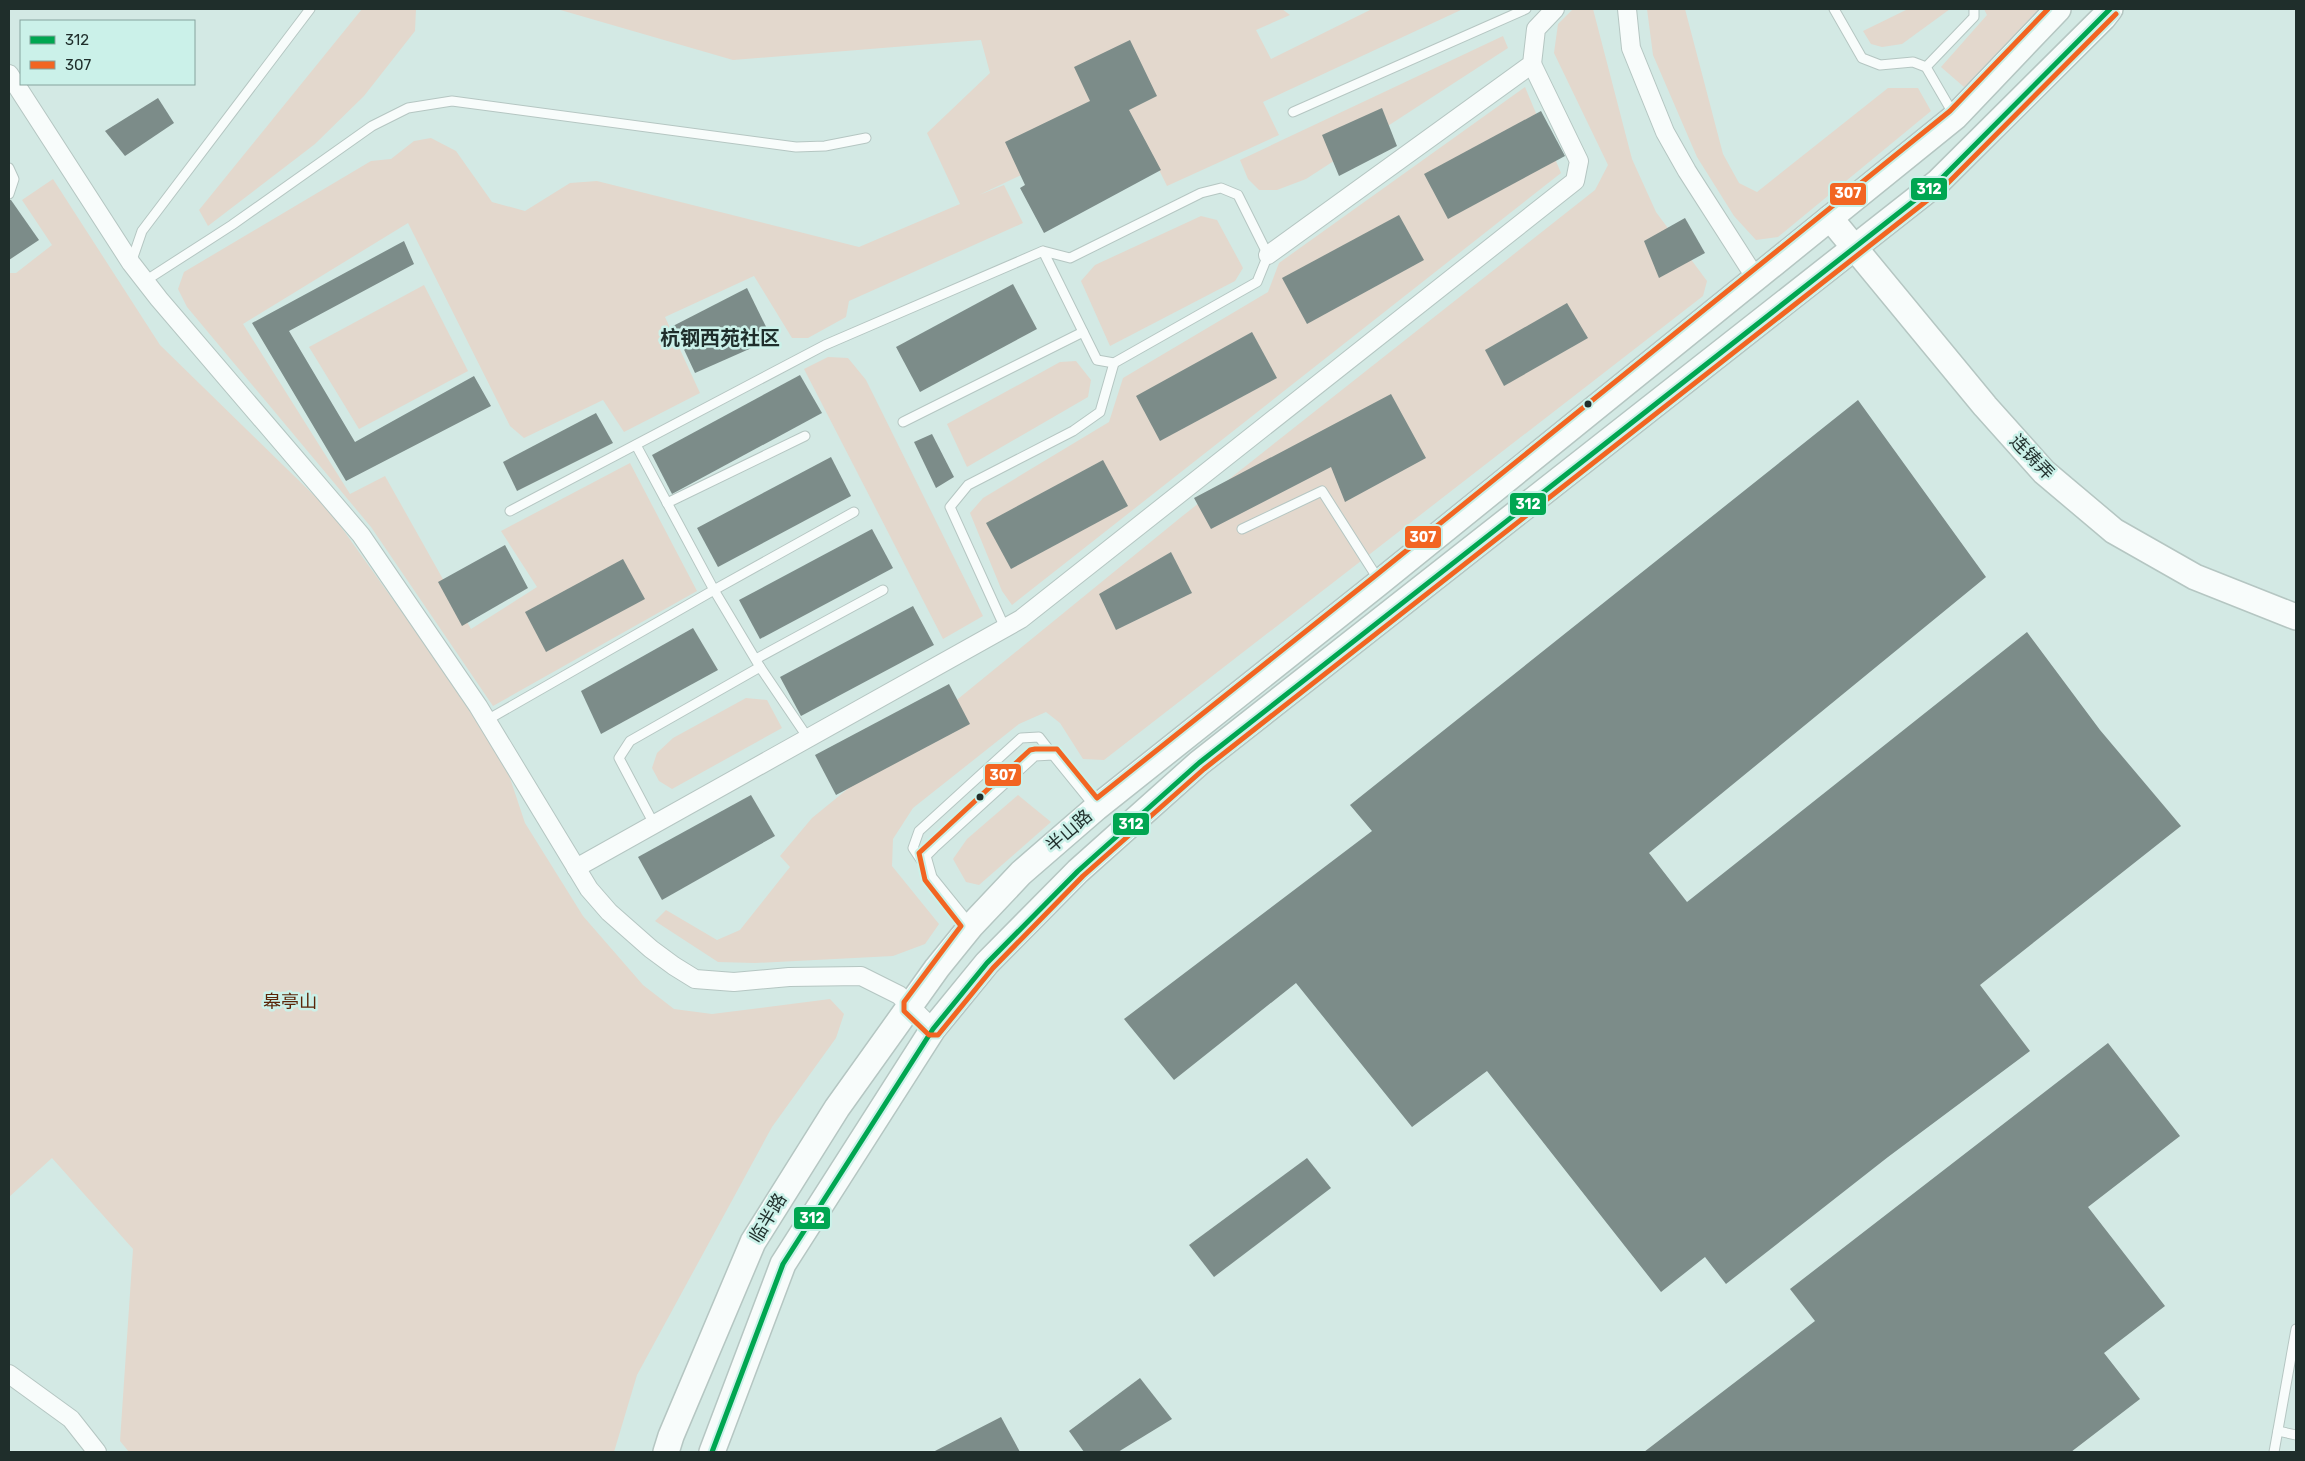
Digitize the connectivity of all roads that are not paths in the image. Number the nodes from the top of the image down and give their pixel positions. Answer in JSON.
{"nodes":[{"id":1,"x":310,"y":9,"type":"edge"},
{"id":2,"x":1526,"y":9,"type":"edge"},
{"id":3,"x":1555,"y":9,"type":"edge"},
{"id":4,"x":1627,"y":9,"type":"edge"},
{"id":5,"x":1834,"y":9,"type":"edge"},
{"id":6,"x":1974,"y":9,"type":"edge"},
{"id":7,"x":2058,"y":9,"type":"edge"},
{"id":8,"x":2110,"y":9,"type":"edge"},
{"id":9,"x":1532,"y":64,"type":"junction"},
{"id":10,"x":1926,"y":67,"type":"junction"},
{"id":11,"x":9,"y":74,"type":"edge"},
{"id":12,"x":1293,"y":112,"type":"dead end"},
{"id":13,"x":1956,"y":117,"type":"junction"},
{"id":14,"x":866,"y":138,"type":"dead end"},
{"id":15,"x":9,"y":168,"type":"edge"},
{"id":16,"x":9,"y":194,"type":"edge"},
{"id":17,"x":1830,"y":218,"type":"junction"},
{"id":18,"x":1854,"y":247,"type":"junction"},
{"id":19,"x":1043,"y":251,"type":"junction"},
{"id":20,"x":1268,"y":255,"type":"junction"},
{"id":21,"x":131,"y":263,"type":"junction"},
{"id":22,"x":1755,"y":278,"type":"junction"},
{"id":23,"x":145,"y":281,"type":"junction"},
{"id":24,"x":1083,"y":332,"type":"junction"},
{"id":25,"x":1114,"y":362,"type":"junction"},
{"id":26,"x":903,"y":422,"type":"dead end"},
{"id":27,"x":806,"y":436,"type":"dead end"},
{"id":28,"x":636,"y":445,"type":"junction"},
{"id":29,"x":667,"y":502,"type":"junction"},
{"id":30,"x":510,"y":511,"type":"dead end"},
{"id":31,"x":854,"y":512,"type":"dead end"},
{"id":32,"x":1242,"y":528,"type":"dead end"},
{"id":33,"x":1380,"y":582,"type":"junction"},
{"id":34,"x":714,"y":590,"type":"junction"},
{"id":35,"x":883,"y":590,"type":"dead end"},
{"id":36,"x":2296,"y":617,"type":"edge"},
{"id":37,"x":1005,"y":628,"type":"junction"},
{"id":38,"x":758,"y":663,"type":"junction"},
{"id":39,"x":487,"y":720,"type":"junction"},
{"id":40,"x":808,"y":738,"type":"junction"},
{"id":41,"x":1053,"y":755,"type":"junction"},
{"id":42,"x":1096,"y":808,"type":"junction"},
{"id":43,"x":654,"y":824,"type":"junction"},
{"id":44,"x":576,"y":868,"type":"junction"},
{"id":45,"x":932,"y":877,"type":"junction"},
{"id":46,"x":971,"y":926,"type":"junction"},
{"id":47,"x":910,"y":1006,"type":"junction"},
{"id":48,"x":932,"y":1029,"type":"junction"},
{"id":49,"x":2296,"y":1329,"type":"edge"},
{"id":50,"x":9,"y":1374,"type":"edge"},
{"id":51,"x":2278,"y":1431,"type":"junction"},
{"id":52,"x":2296,"y":1435,"type":"edge"},
{"id":53,"x":97,"y":1452,"type":"edge"},
{"id":54,"x":666,"y":1452,"type":"edge"},
{"id":55,"x":712,"y":1452,"type":"edge"},
{"id":56,"x":2274,"y":1452,"type":"edge"}],
"edges":[{"from":1,"to":21,"type":"lane"},
{"from":2,"to":12,"type":"lane"},
{"from":3,"to":9,"type":"street"},
{"from":4,"to":22,"type":"street"},
{"from":5,"to":10,"type":"lane"},
{"from":6,"to":10,"type":"lane"},
{"from":7,"to":13,"type":"main road","name":"半山路"},
{"from":8,"to":18,"type":"main road","name":"半山路"},
{"from":9,"to":20,"type":"street"},
{"from":9,"to":37,"type":"street"},
{"from":10,"to":13,"type":"lane"},
{"from":11,"to":21,"type":"street"},
{"from":13,"to":17,"type":"main road","name":"半山路"},
{"from":14,"to":23,"type":"lane"},
{"from":15,"to":16,"type":"lane"},
{"from":17,"to":18,"type":"main road","name":"连铸弄"},
{"from":17,"to":22,"type":"main road","name":"半山路"},
{"from":18,"to":36,"type":"main road","name":"连铸弄"},
{"from":18,"to":48,"type":"main road","name":"半山路"},
{"from":19,"to":20,"type":"lane"},
{"from":19,"to":24,"type":"lane"},
{"from":19,"to":28,"type":"lane"},
{"from":20,"to":25,"type":"lane"},
{"from":21,"to":23,"type":"street"},
{"from":22,"to":33,"type":"main road","name":"半山路"},
{"from":23,"to":39,"type":"street"},
{"from":24,"to":25,"type":"lane"},
{"from":24,"to":26,"type":"lane"},
{"from":25,"to":37,"type":"lane"},
{"from":27,"to":29,"type":"lane"},
{"from":28,"to":29,"type":"lane"},
{"from":28,"to":30,"type":"lane"},
{"from":29,"to":34,"type":"lane"},
{"from":31,"to":34,"type":"lane"},
{"from":32,"to":33,"type":"lane"},
{"from":33,"to":42,"type":"main road","name":"半山路"},
{"from":34,"to":38,"type":"lane"},
{"from":34,"to":39,"type":"lane"},
{"from":35,"to":38,"type":"lane"},
{"from":37,"to":40,"type":"street"},
{"from":38,"to":40,"type":"lane"},
{"from":38,"to":43,"type":"lane"},
{"from":39,"to":44,"type":"street"},
{"from":40,"to":43,"type":"street"},
{"from":41,"to":42,"type":"lane"},
{"from":41,"to":45,"type":"lane"},
{"from":41,"to":45,"type":"lane"},
{"from":42,"to":46,"type":"main road","name":"半山路"},
{"from":43,"to":44,"type":"street"},
{"from":44,"to":47,"type":"street"},
{"from":45,"to":46,"type":"lane"},
{"from":46,"to":47,"type":"main road","name":"半山路"},
{"from":47,"to":48,"type":"street"},
{"from":47,"to":54,"type":"main road","name":"临半路"},
{"from":48,"to":55,"type":"main road"},
{"from":49,"to":51,"type":"lane"},
{"from":50,"to":53,"type":"street"},
{"from":51,"to":52,"type":"lane"},
{"from":51,"to":56,"type":"lane"}]}
